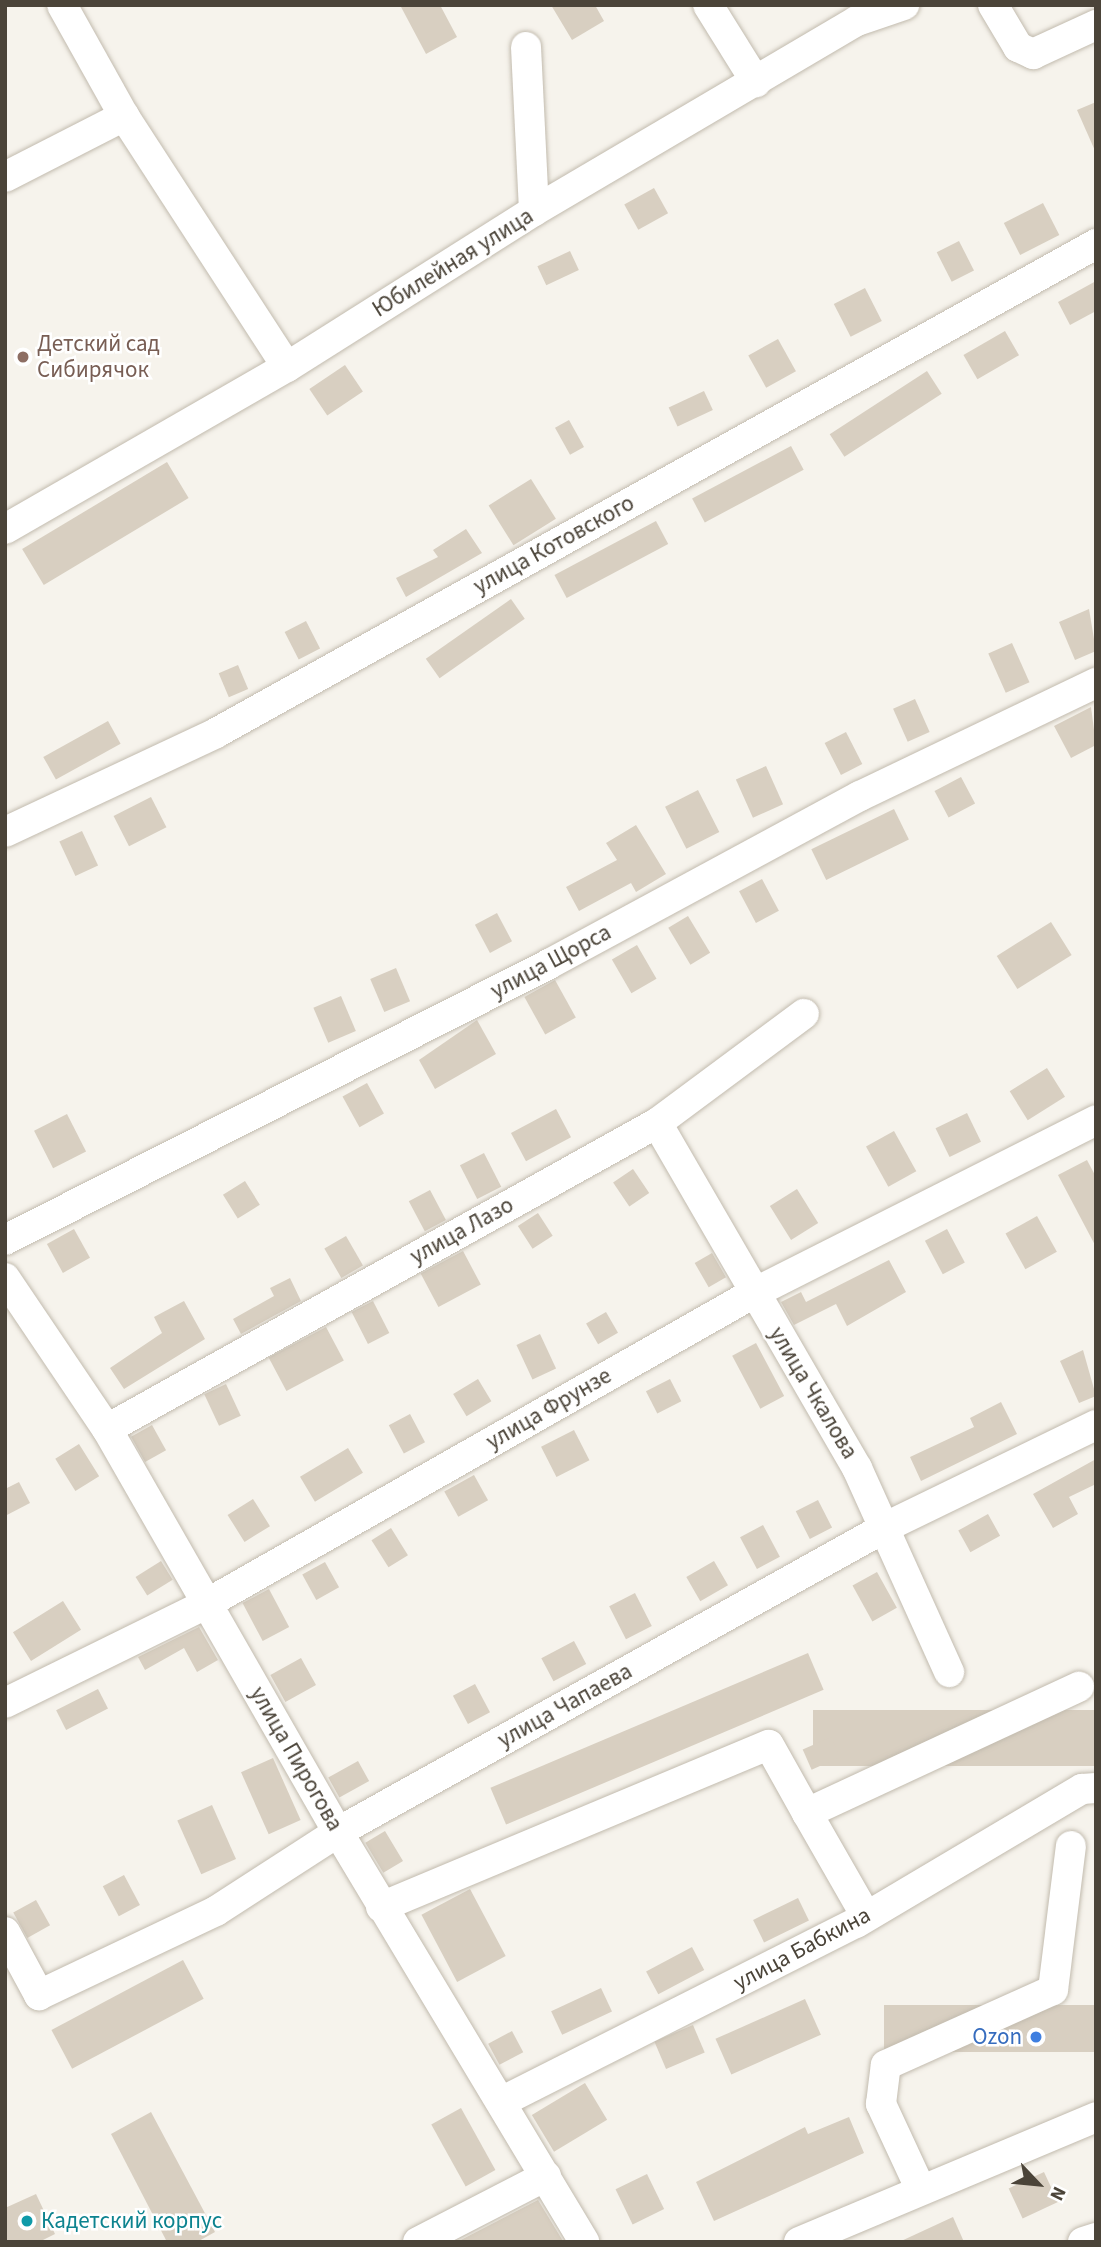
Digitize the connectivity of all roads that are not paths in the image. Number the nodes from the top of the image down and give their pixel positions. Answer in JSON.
{"nodes":[{"id":1,"x":62,"y":5,"type":"edge"},
{"id":2,"x":708,"y":5,"type":"edge"},
{"id":3,"x":904,"y":5,"type":"edge"},
{"id":4,"x":993,"y":5,"type":"edge"},
{"id":5,"x":1096,"y":25,"type":"edge"},
{"id":6,"x":526,"y":47,"type":"dead end"},
{"id":7,"x":756,"y":82,"type":"junction"},
{"id":8,"x":124,"y":116,"type":"junction"},
{"id":9,"x":5,"y":177,"type":"edge"},
{"id":10,"x":534,"y":211,"type":"junction"},
{"id":11,"x":1096,"y":244,"type":"edge"},
{"id":12,"x":287,"y":367,"type":"junction"},
{"id":13,"x":5,"y":529,"type":"edge"},
{"id":14,"x":1096,"y":683,"type":"edge"},
{"id":15,"x":5,"y":832,"type":"edge"},
{"id":16,"x":804,"y":1014,"type":"dead end"},
{"id":17,"x":1096,"y":1120,"type":"edge"},
{"id":18,"x":657,"y":1124,"type":"junction"},
{"id":19,"x":5,"y":1240,"type":"edge"},
{"id":20,"x":5,"y":1278,"type":"edge"},
{"id":21,"x":754,"y":1293,"type":"junction"},
{"id":22,"x":1096,"y":1425,"type":"edge"},
{"id":23,"x":107,"y":1429,"type":"junction"},
{"id":24,"x":888,"y":1526,"type":"junction"},
{"id":25,"x":208,"y":1603,"type":"junction"},
{"id":26,"x":949,"y":1672,"type":"dead end"},
{"id":27,"x":1079,"y":1687,"type":"dead end"},
{"id":28,"x":5,"y":1703,"type":"edge"},
{"id":29,"x":1096,"y":1788,"type":"edge"},
{"id":30,"x":807,"y":1813,"type":"junction"},
{"id":31,"x":338,"y":1832,"type":"junction"},
{"id":32,"x":1071,"y":1846,"type":"dead end"},
{"id":33,"x":382,"y":1907,"type":"junction"},
{"id":34,"x":866,"y":1916,"type":"junction"},
{"id":35,"x":5,"y":1932,"type":"edge"},
{"id":36,"x":503,"y":2101,"type":"junction"},
{"id":37,"x":1096,"y":2117,"type":"edge"},
{"id":38,"x":546,"y":2176,"type":"junction"},
{"id":39,"x":920,"y":2188,"type":"junction"},
{"id":40,"x":1096,"y":2238,"type":"edge"},
{"id":41,"x":418,"y":2242,"type":"edge"},
{"id":42,"x":584,"y":2242,"type":"edge"},
{"id":43,"x":799,"y":2242,"type":"edge"},
{"id":44,"x":1083,"y":2242,"type":"edge"}],
"edges":[{"from":1,"to":8,"type":"street"},
{"from":2,"to":7,"type":"street"},
{"from":3,"to":7,"type":"street","name":"Юбилейная улица"},
{"from":4,"to":5,"type":"street"},
{"from":6,"to":10,"type":"street"},
{"from":7,"to":10,"type":"street","name":"Юбилейная улица"},
{"from":8,"to":9,"type":"street"},
{"from":8,"to":12,"type":"street"},
{"from":10,"to":12,"type":"street","name":"Юбилейная улица"},
{"from":11,"to":15,"type":"street","name":"улица Котовского"},
{"from":12,"to":13,"type":"street","name":"Юбилейная улица"},
{"from":14,"to":19,"type":"street","name":"улица Щорса"},
{"from":16,"to":18,"type":"street","name":"улица Лазо"},
{"from":17,"to":21,"type":"street","name":"улица Фрунзе"},
{"from":18,"to":21,"type":"street","name":"улица Чкалова"},
{"from":18,"to":23,"type":"street","name":"улица Лазо"},
{"from":20,"to":23,"type":"street","name":"улица Пирогова"},
{"from":21,"to":24,"type":"street","name":"улица Чкалова"},
{"from":21,"to":25,"type":"street","name":"улица Фрунзе"},
{"from":22,"to":24,"type":"street","name":"улица Чапаева"},
{"from":23,"to":25,"type":"street","name":"улица Пирогова"},
{"from":24,"to":26,"type":"street","name":"улица Чкалова"},
{"from":24,"to":31,"type":"street","name":"улица Чапаева"},
{"from":25,"to":28,"type":"street","name":"улица Фрунзе"},
{"from":25,"to":31,"type":"street","name":"улица Пирогова"},
{"from":27,"to":30,"type":"street"},
{"from":29,"to":34,"type":"street","name":"улица Бабкина"},
{"from":30,"to":33,"type":"street"},
{"from":30,"to":34,"type":"street"},
{"from":31,"to":33,"type":"street","name":"улица Пирогова"},
{"from":31,"to":35,"type":"street","name":"улица Чапаева"},
{"from":32,"to":39,"type":"street"},
{"from":33,"to":36,"type":"street","name":"улица Пирогова"},
{"from":34,"to":36,"type":"street","name":"улица Бабкина"},
{"from":36,"to":38,"type":"street","name":"улица Пирогова"},
{"from":37,"to":39,"type":"street"},
{"from":38,"to":41,"type":"street"},
{"from":38,"to":42,"type":"street","name":"улица Пирогова"},
{"from":39,"to":43,"type":"street"},
{"from":40,"to":44,"type":"street"}]}
